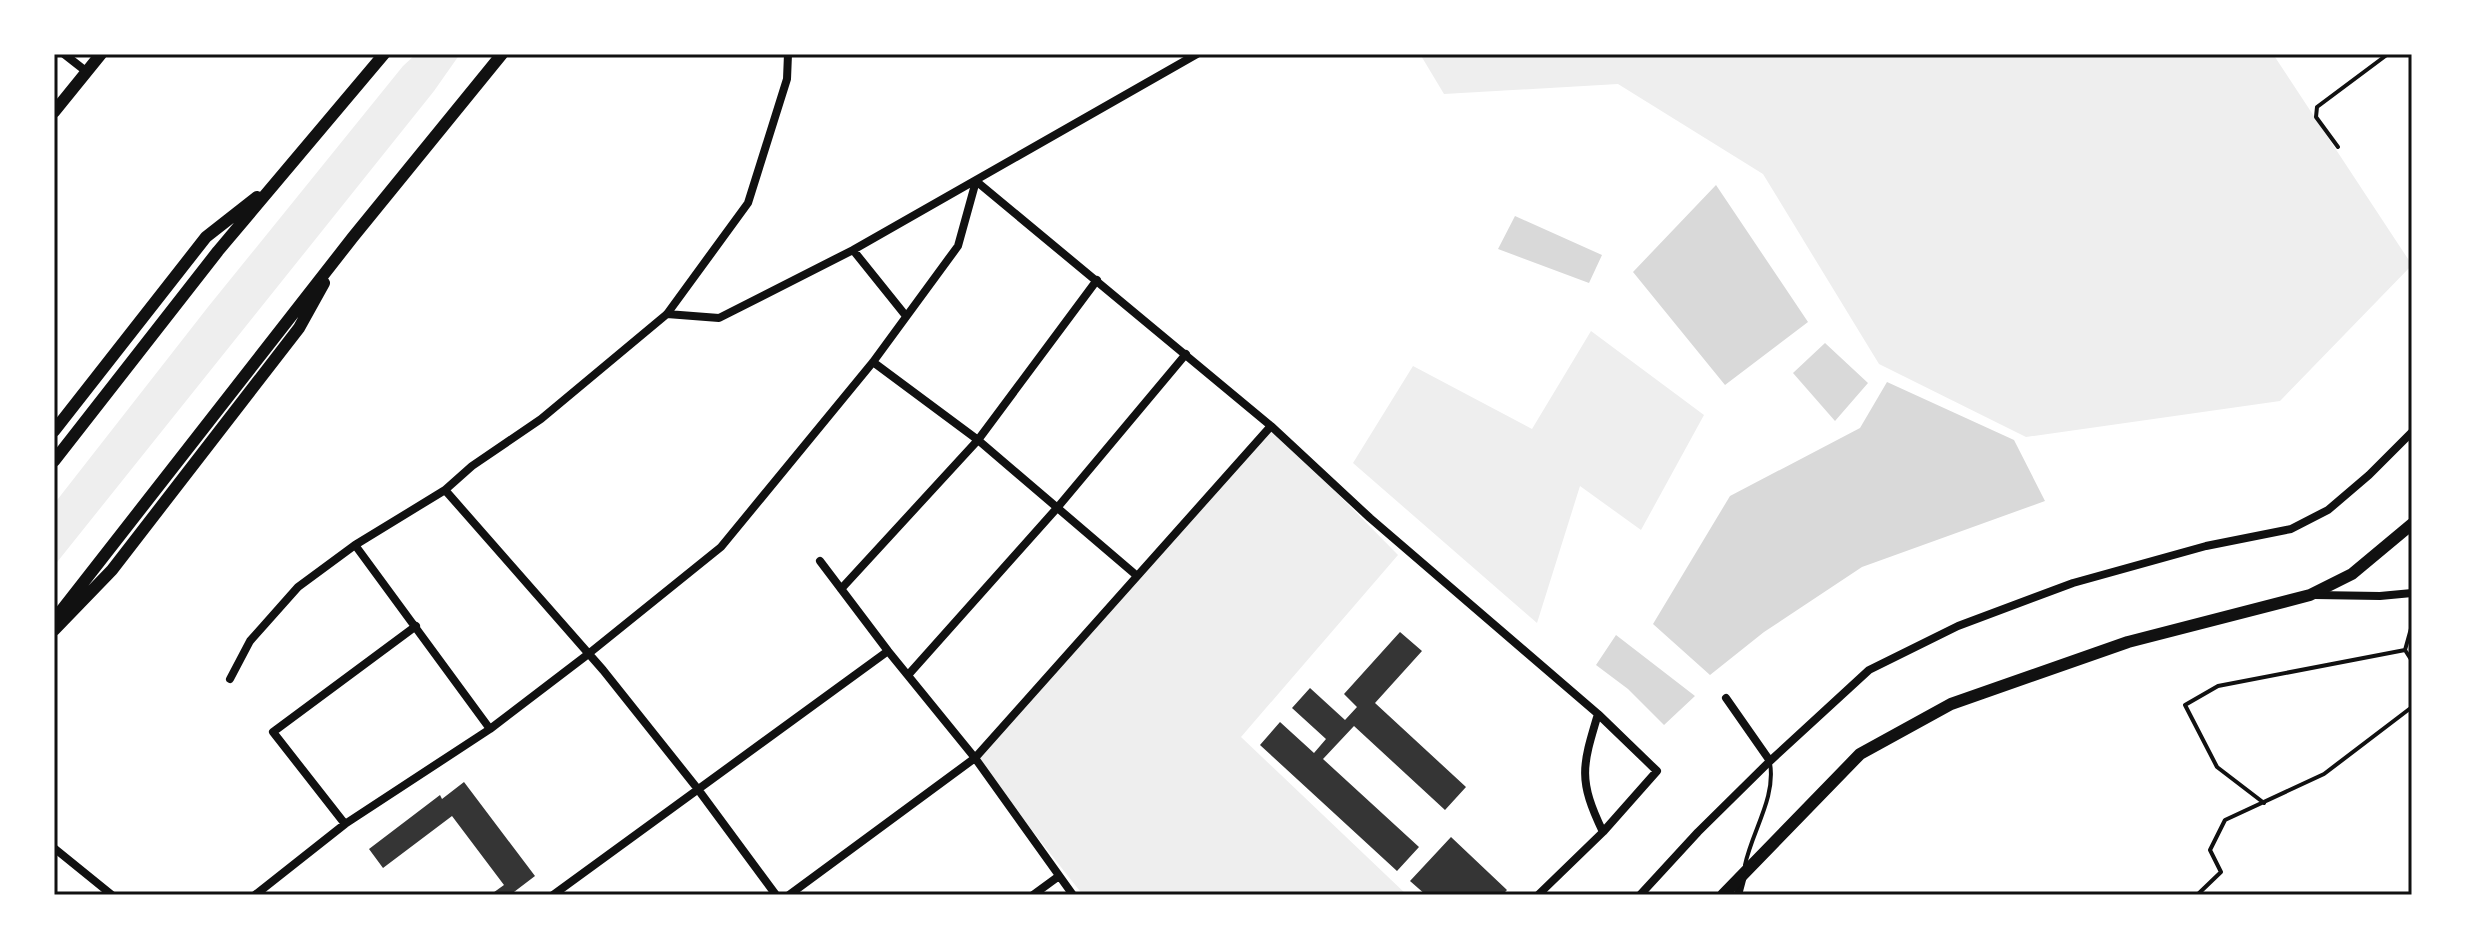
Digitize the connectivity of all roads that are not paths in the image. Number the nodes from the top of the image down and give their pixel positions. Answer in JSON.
{"nodes":[{"id":1,"x":64,"y":54,"type":"edge"},
{"id":2,"x":101,"y":54,"type":"edge"},
{"id":3,"x":384,"y":54,"type":"edge"},
{"id":4,"x":502,"y":54,"type":"edge"},
{"id":5,"x":788,"y":54,"type":"edge"},
{"id":6,"x":1197,"y":54,"type":"edge"},
{"id":7,"x":2388,"y":54,"type":"edge"},
{"id":8,"x":87,"y":72,"type":"junction"},
{"id":9,"x":54,"y":112,"type":"edge"},
{"id":10,"x":2338,"y":147,"type":"dead end"},
{"id":11,"x":282,"y":177,"type":"junction"},
{"id":12,"x":976,"y":181,"type":"junction"},
{"id":13,"x":343,"y":249,"type":"junction"},
{"id":14,"x":853,"y":250,"type":"junction"},
{"id":15,"x":1097,"y":280,"type":"junction"},
{"id":16,"x":667,"y":314,"type":"junction"},
{"id":17,"x":906,"y":316,"type":"junction"},
{"id":18,"x":1186,"y":354,"type":"junction"},
{"id":19,"x":873,"y":362,"type":"junction"},
{"id":20,"x":1271,"y":426,"type":"junction"},
{"id":21,"x":54,"y":431,"type":"edge"},
{"id":22,"x":2412,"y":432,"type":"edge"},
{"id":23,"x":978,"y":440,"type":"junction"},
{"id":24,"x":54,"y":461,"type":"edge"},
{"id":25,"x":445,"y":490,"type":"junction"},
{"id":26,"x":1057,"y":508,"type":"junction"},
{"id":27,"x":2412,"y":524,"type":"edge"},
{"id":28,"x":355,"y":545,"type":"junction"},
{"id":29,"x":820,"y":561,"type":"dead end"},
{"id":30,"x":1136,"y":575,"type":"junction"},
{"id":31,"x":841,"y":589,"type":"junction"},
{"id":32,"x":2412,"y":593,"type":"edge"},
{"id":33,"x":2310,"y":595,"type":"junction"},
{"id":34,"x":54,"y":620,"type":"edge"},
{"id":35,"x":2412,"y":625,"type":"edge"},
{"id":36,"x":416,"y":626,"type":"junction"},
{"id":37,"x":54,"y":630,"type":"edge"},
{"id":38,"x":2405,"y":650,"type":"junction"},
{"id":39,"x":888,"y":651,"type":"junction"},
{"id":40,"x":587,"y":655,"type":"junction"},
{"id":41,"x":2412,"y":661,"type":"edge"},
{"id":42,"x":909,"y":674,"type":"junction"},
{"id":43,"x":230,"y":679,"type":"dead end"},
{"id":44,"x":1726,"y":698,"type":"dead end"},
{"id":45,"x":2412,"y":707,"type":"edge"},
{"id":46,"x":1598,"y":714,"type":"junction"},
{"id":47,"x":490,"y":729,"type":"junction"},
{"id":48,"x":975,"y":758,"type":"junction"},
{"id":49,"x":1770,"y":761,"type":"junction"},
{"id":50,"x":697,"y":788,"type":"junction"},
{"id":51,"x":2264,"y":803,"type":"junction"},
{"id":52,"x":345,"y":824,"type":"junction"},
{"id":53,"x":1603,"y":832,"type":"junction"},
{"id":54,"x":54,"y":848,"type":"edge"},
{"id":55,"x":1744,"y":875,"type":"junction"},
{"id":56,"x":1059,"y":876,"type":"junction"},
{"id":57,"x":112,"y":895,"type":"edge"},
{"id":58,"x":255,"y":895,"type":"edge"},
{"id":59,"x":553,"y":895,"type":"edge"},
{"id":60,"x":776,"y":895,"type":"edge"},
{"id":61,"x":789,"y":895,"type":"edge"},
{"id":62,"x":1033,"y":895,"type":"edge"},
{"id":63,"x":1073,"y":895,"type":"edge"},
{"id":64,"x":1538,"y":895,"type":"edge"},
{"id":65,"x":1640,"y":895,"type":"edge"},
{"id":66,"x":1723,"y":895,"type":"edge"},
{"id":67,"x":1738,"y":895,"type":"edge"},
{"id":68,"x":2197,"y":895,"type":"edge"}],
"edges":[{"from":1,"to":8,"type":"street"},
{"from":2,"to":8,"type":"main road"},
{"from":3,"to":11,"type":"main road"},
{"from":4,"to":13,"type":"main road"},
{"from":5,"to":16,"type":"street"},
{"from":6,"to":12,"type":"street"},
{"from":7,"to":10,"type":"lane"},
{"from":8,"to":9,"type":"main road"},
{"from":11,"to":21,"type":"main road"},
{"from":11,"to":24,"type":"main road"},
{"from":12,"to":14,"type":"street"},
{"from":12,"to":15,"type":"street"},
{"from":12,"to":17,"type":"street"},
{"from":13,"to":34,"type":"main road"},
{"from":13,"to":37,"type":"main road"},
{"from":14,"to":16,"type":"street"},
{"from":14,"to":17,"type":"street"},
{"from":15,"to":18,"type":"street"},
{"from":15,"to":23,"type":"street"},
{"from":16,"to":25,"type":"street"},
{"from":17,"to":19,"type":"street"},
{"from":18,"to":20,"type":"street"},
{"from":18,"to":26,"type":"street"},
{"from":19,"to":23,"type":"street"},
{"from":19,"to":40,"type":"street"},
{"from":20,"to":30,"type":"street"},
{"from":20,"to":46,"type":"street"},
{"from":22,"to":49,"type":"street"},
{"from":23,"to":26,"type":"street"},
{"from":23,"to":31,"type":"street"},
{"from":25,"to":28,"type":"street"},
{"from":25,"to":40,"type":"street"},
{"from":26,"to":30,"type":"street"},
{"from":26,"to":42,"type":"street"},
{"from":27,"to":33,"type":"main road"},
{"from":28,"to":36,"type":"street"},
{"from":28,"to":43,"type":"street"},
{"from":29,"to":31,"type":"street"},
{"from":30,"to":48,"type":"street"},
{"from":31,"to":39,"type":"street"},
{"from":32,"to":33,"type":"street"},
{"from":33,"to":55,"type":"main road"},
{"from":35,"to":38,"type":"lane"},
{"from":36,"to":47,"type":"street"},
{"from":36,"to":52,"type":"street"},
{"from":38,"to":41,"type":"lane"},
{"from":38,"to":51,"type":"lane"},
{"from":39,"to":42,"type":"street"},
{"from":39,"to":50,"type":"street"},
{"from":40,"to":47,"type":"street"},
{"from":40,"to":50,"type":"street"},
{"from":42,"to":48,"type":"street"},
{"from":44,"to":49,"type":"street"},
{"from":45,"to":51,"type":"lane"},
{"from":46,"to":53,"type":"street"},
{"from":46,"to":53,"type":"street"},
{"from":47,"to":52,"type":"street"},
{"from":48,"to":56,"type":"street"},
{"from":48,"to":61,"type":"street"},
{"from":49,"to":55,"type":"lane"},
{"from":49,"to":65,"type":"street"},
{"from":50,"to":59,"type":"street"},
{"from":50,"to":60,"type":"street"},
{"from":51,"to":68,"type":"lane"},
{"from":52,"to":58,"type":"street"},
{"from":53,"to":64,"type":"street"},
{"from":54,"to":57,"type":"street"},
{"from":55,"to":66,"type":"main road"},
{"from":55,"to":67,"type":"street"},
{"from":56,"to":62,"type":"street"},
{"from":56,"to":63,"type":"street"}]}
